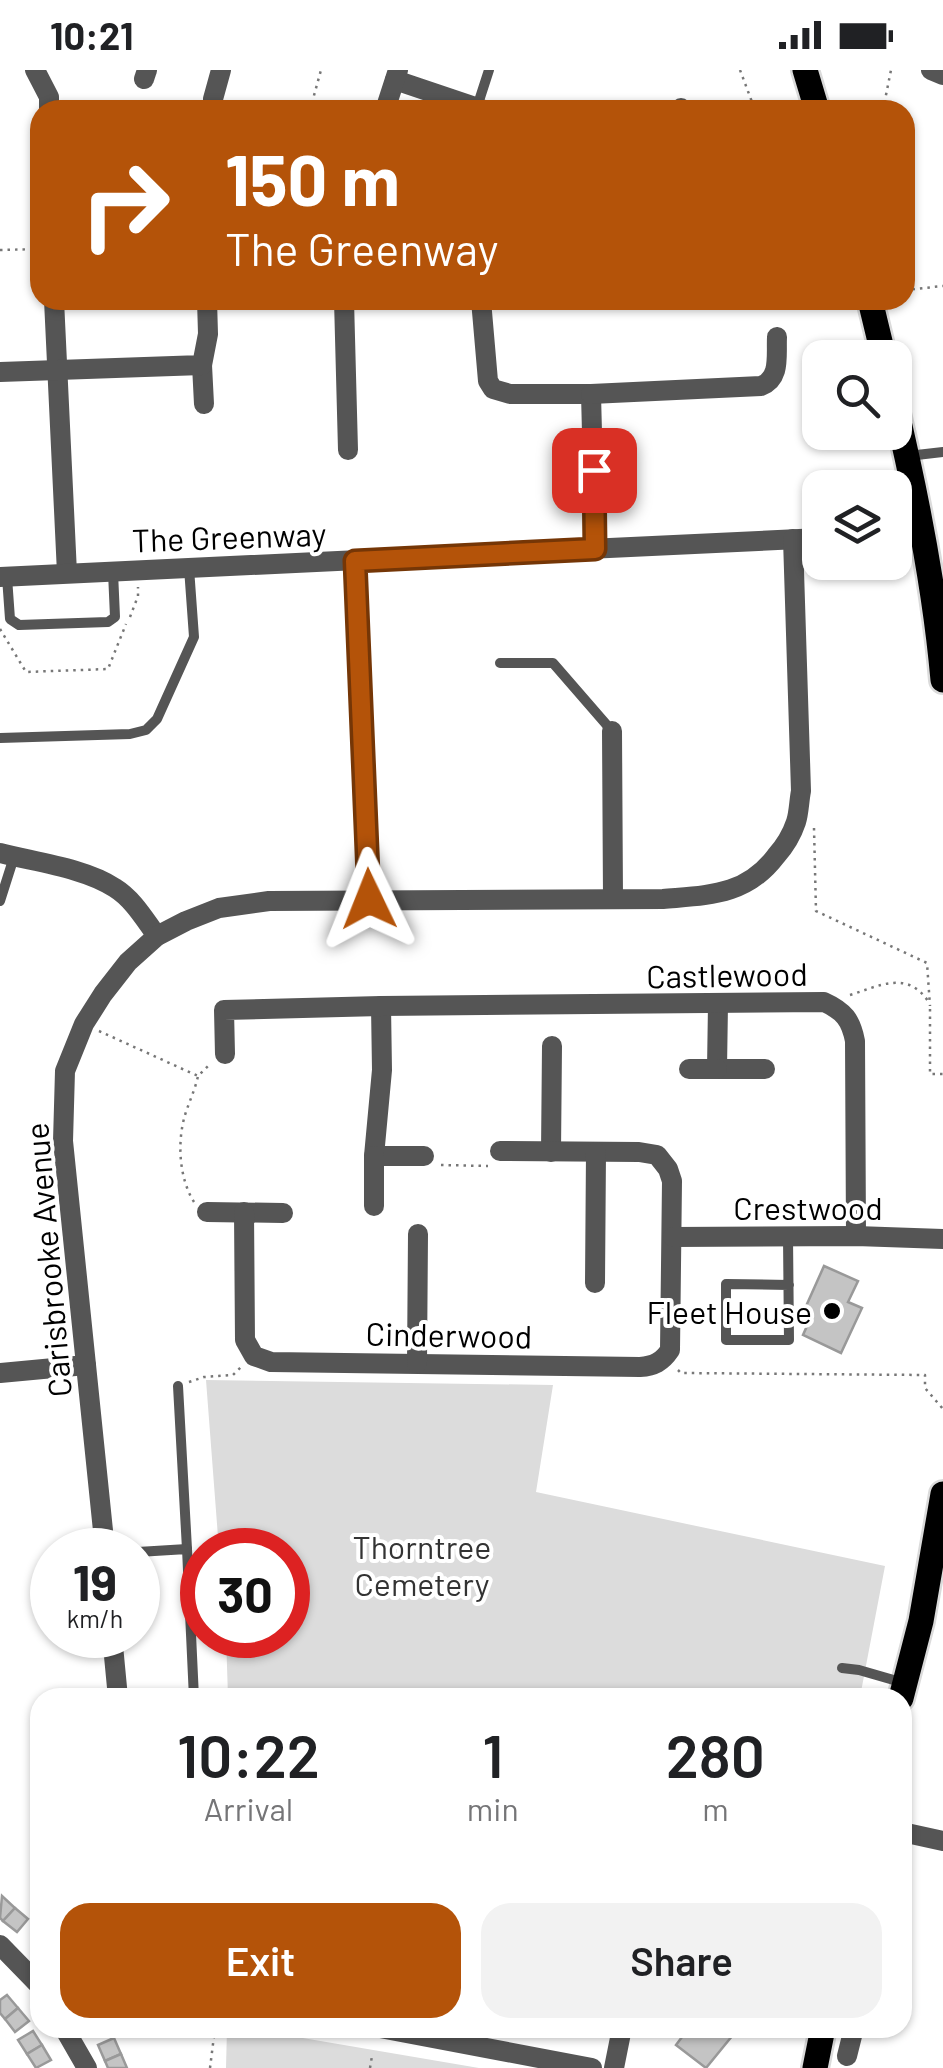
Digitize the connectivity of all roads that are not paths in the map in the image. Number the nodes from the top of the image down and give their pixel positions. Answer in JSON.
{"nodes":[{"id":1,"x":35,"y":70,"type":"edge"},
{"id":2,"x":221,"y":70,"type":"edge"},
{"id":3,"x":489,"y":70,"type":"edge"},
{"id":4,"x":805,"y":70,"type":"edge"},
{"id":5,"x":931,"y":70,"type":"edge"},
{"id":6,"x":396,"y":75,"type":"edge"},
{"id":7,"x":943,"y":75,"type":"edge"},
{"id":8,"x":49,"y":100,"type":"edge"},
{"id":9,"x":213,"y":100,"type":"edge"},
{"id":10,"x":389,"y":100,"type":"edge"},
{"id":11,"x":458,"y":100,"type":"edge"},
{"id":12,"x":482,"y":100,"type":"edge"},
{"id":13,"x":814,"y":100,"type":"edge"},
{"id":14,"x":55,"y":310,"type":"edge"},
{"id":15,"x":207,"y":310,"type":"edge"},
{"id":16,"x":344,"y":310,"type":"edge"},
{"id":17,"x":482,"y":310,"type":"edge"},
{"id":18,"x":872,"y":310,"type":"edge"},
{"id":19,"x":776,"y":337,"type":"dead end"},
{"id":20,"x":880,"y":340,"type":"edge"},
{"id":21,"x":202,"y":365,"type":"junction"},
{"id":22,"x":58,"y":370,"type":"junction"},
{"id":23,"x":0,"y":372,"type":"edge"},
{"id":24,"x":591,"y":394,"type":"junction"},
{"id":25,"x":204,"y":404,"type":"dead end"},
{"id":26,"x":348,"y":450,"type":"dead end"},
{"id":27,"x":906,"y":450,"type":"edge"},
{"id":28,"x":943,"y":452,"type":"edge"},
{"id":29,"x":907,"y":456,"type":"junction"},
{"id":30,"x":912,"y":533,"type":"edge"},
{"id":31,"x":921,"y":533,"type":"junction"},
{"id":32,"x":802,"y":539,"type":"edge"},
{"id":33,"x":793,"y":540,"type":"junction"},
{"id":34,"x":595,"y":549,"type":"junction"},
{"id":35,"x":355,"y":561,"type":"junction"},
{"id":36,"x":188,"y":568,"type":"junction"},
{"id":37,"x":113,"y":571,"type":"junction"},
{"id":38,"x":66,"y":573,"type":"junction"},
{"id":39,"x":3,"y":577,"type":"edge"},
{"id":40,"x":500,"y":663,"type":"dead end"},
{"id":41,"x":943,"y":680,"type":"edge"},
{"id":42,"x":612,"y":732,"type":"joint"},
{"id":43,"x":0,"y":738,"type":"edge"},
{"id":44,"x":7,"y":855,"type":"edge"},
{"id":45,"x":614,"y":898,"type":"junction"},
{"id":46,"x":369,"y":899,"type":"junction"},
{"id":47,"x":0,"y":901,"type":"edge"},
{"id":48,"x":157,"y":936,"type":"junction"},
{"id":49,"x":718,"y":1004,"type":"junction"},
{"id":50,"x":381,"y":1006,"type":"junction"},
{"id":51,"x":552,"y":1046,"type":"dead end"},
{"id":52,"x":225,"y":1054,"type":"road end"},
{"id":53,"x":716,"y":1068,"type":"junction"},
{"id":54,"x":689,"y":1069,"type":"dead end"},
{"id":55,"x":765,"y":1069,"type":"dead end"},
{"id":56,"x":500,"y":1151,"type":"road end"},
{"id":57,"x":551,"y":1152,"type":"junction"},
{"id":58,"x":596,"y":1152,"type":"junction"},
{"id":59,"x":374,"y":1156,"type":"junction"},
{"id":60,"x":424,"y":1156,"type":"road end"},
{"id":61,"x":374,"y":1206,"type":"dead end"},
{"id":62,"x":208,"y":1212,"type":"road end"},
{"id":63,"x":244,"y":1212,"type":"junction"},
{"id":64,"x":283,"y":1213,"type":"dead end"},
{"id":65,"x":418,"y":1234,"type":"dead end"},
{"id":66,"x":856,"y":1236,"type":"junction"},
{"id":67,"x":788,"y":1237,"type":"junction"},
{"id":68,"x":673,"y":1238,"type":"junction"},
{"id":69,"x":943,"y":1239,"type":"edge"},
{"id":70,"x":596,"y":1283,"type":"dead end"},
{"id":71,"x":789,"y":1285,"type":"junction"},
{"id":72,"x":417,"y":1363,"type":"junction"},
{"id":73,"x":86,"y":1365,"type":"junction"},
{"id":74,"x":0,"y":1373,"type":"edge"},
{"id":75,"x":178,"y":1386,"type":"road end"},
{"id":76,"x":943,"y":1494,"type":"edge"},
{"id":77,"x":102,"y":1528,"type":"edge"},
{"id":78,"x":185,"y":1528,"type":"edge"},
{"id":79,"x":114,"y":1658,"type":"edge"},
{"id":80,"x":192,"y":1658,"type":"edge"},
{"id":81,"x":842,"y":1668,"type":"dead end"},
{"id":82,"x":117,"y":1688,"type":"edge"},
{"id":83,"x":193,"y":1688,"type":"edge"},
{"id":84,"x":898,"y":1688,"type":"edge"},
{"id":85,"x":903,"y":1688,"type":"edge"},
{"id":86,"x":912,"y":1834,"type":"edge"},
{"id":87,"x":943,"y":1840,"type":"edge"},
{"id":88,"x":0,"y":1945,"type":"edge"},
{"id":89,"x":30,"y":1976,"type":"edge"},
{"id":90,"x":70,"y":2038,"type":"edge"},
{"id":91,"x":433,"y":2038,"type":"edge"},
{"id":92,"x":620,"y":2038,"type":"edge"},
{"id":93,"x":820,"y":2038,"type":"edge"},
{"id":94,"x":852,"y":2038,"type":"edge"},
{"id":95,"x":847,"y":2056,"type":"dead end"},
{"id":96,"x":87,"y":2068,"type":"edge"},
{"id":97,"x":592,"y":2068,"type":"edge"},
{"id":98,"x":614,"y":2068,"type":"edge"},
{"id":99,"x":815,"y":2068,"type":"edge"}],
"edges":[{"from":1,"to":8,"type":"street"},
{"from":2,"to":9,"type":"street"},
{"from":3,"to":12,"type":"lane"},
{"from":4,"to":13,"type":"main road"},
{"from":5,"to":7,"type":"street"},
{"from":6,"to":10,"type":"street"},
{"from":6,"to":11,"type":"street"},
{"from":14,"to":22,"type":"street"},
{"from":15,"to":21,"type":"street"},
{"from":16,"to":26,"type":"street"},
{"from":17,"to":24,"type":"street"},
{"from":18,"to":20,"type":"main road"},
{"from":19,"to":24,"type":"street"},
{"from":21,"to":22,"type":"street"},
{"from":21,"to":25,"type":"street"},
{"from":22,"to":23,"type":"street"},
{"from":22,"to":38,"type":"street"},
{"from":24,"to":34,"type":"street"},
{"from":27,"to":29,"type":"main road"},
{"from":28,"to":29,"type":"lane"},
{"from":29,"to":31,"type":"main road"},
{"from":30,"to":31,"type":"street"},
{"from":31,"to":41,"type":"main road"},
{"from":32,"to":33,"type":"street","name":"The Greenway"},
{"from":33,"to":34,"type":"street","name":"The Greenway"},
{"from":33,"to":45,"type":"street","name":"Carisbrooke Avenue"},
{"from":34,"to":35,"type":"street","name":"The Greenway"},
{"from":35,"to":36,"type":"street","name":"The Greenway"},
{"from":35,"to":46,"type":"street"},
{"from":36,"to":37,"type":"street","name":"The Greenway"},
{"from":36,"to":43,"type":"lane"},
{"from":37,"to":38,"type":"street","name":"The Greenway"},
{"from":37,"to":39,"type":"lane"},
{"from":38,"to":39,"type":"street","name":"The Greenway"},
{"from":40,"to":42,"type":"lane"},
{"from":42,"to":45,"type":"street"},
{"from":44,"to":47,"type":"lane"},
{"from":44,"to":48,"type":"street"},
{"from":45,"to":46,"type":"street","name":"Carisbrooke Avenue"},
{"from":46,"to":48,"type":"street","name":"Carisbrooke Avenue"},
{"from":48,"to":73,"type":"street","name":"Carisbrooke Avenue"},
{"from":49,"to":50,"type":"street","name":"Castlewood"},
{"from":49,"to":53,"type":"street"},
{"from":49,"to":66,"type":"street","name":"Castlewood"},
{"from":50,"to":52,"type":"street","name":"Castlewood"},
{"from":50,"to":59,"type":"street"},
{"from":51,"to":57,"type":"street"},
{"from":53,"to":54,"type":"street"},
{"from":53,"to":55,"type":"street"},
{"from":56,"to":57,"type":"street"},
{"from":57,"to":58,"type":"street"},
{"from":58,"to":68,"type":"street"},
{"from":58,"to":70,"type":"street"},
{"from":59,"to":60,"type":"street"},
{"from":59,"to":61,"type":"street"},
{"from":62,"to":63,"type":"street"},
{"from":63,"to":64,"type":"street"},
{"from":63,"to":72,"type":"street","name":"Cinderwood"},
{"from":65,"to":72,"type":"street"},
{"from":66,"to":67,"type":"street","name":"Crestwood"},
{"from":66,"to":69,"type":"street","name":"Crestwood"},
{"from":67,"to":68,"type":"street","name":"Crestwood"},
{"from":67,"to":71,"type":"lane"},
{"from":68,"to":72,"type":"street","name":"Cinderwood"},
{"from":71,"to":71,"type":"lane"},
{"from":73,"to":74,"type":"street"},
{"from":73,"to":77,"type":"street","name":"Carisbrooke Avenue"},
{"from":75,"to":78,"type":"lane"},
{"from":76,"to":85,"type":"main road"},
{"from":79,"to":82,"type":"street"},
{"from":80,"to":83,"type":"lane"},
{"from":81,"to":84,"type":"lane"},
{"from":86,"to":87,"type":"street"},
{"from":88,"to":89,"type":"street"},
{"from":90,"to":96,"type":"street"},
{"from":91,"to":97,"type":"street"},
{"from":92,"to":98,"type":"street"},
{"from":93,"to":99,"type":"main road"},
{"from":94,"to":95,"type":"street"}]}
